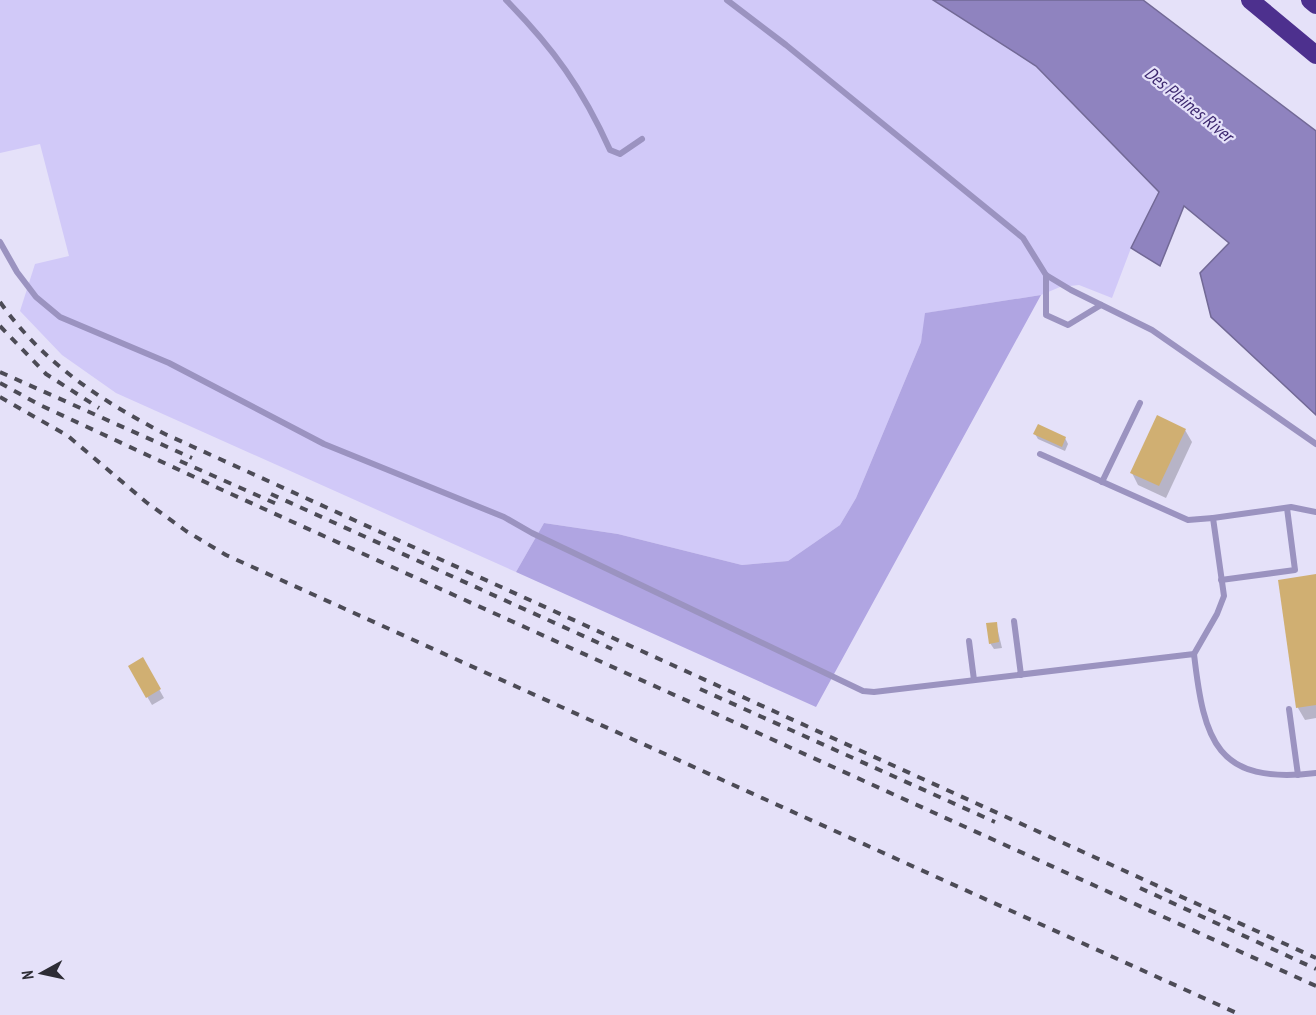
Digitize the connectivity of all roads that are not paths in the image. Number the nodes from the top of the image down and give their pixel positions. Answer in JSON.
{"nodes":[{"id":1,"x":506,"y":0,"type":"edge"},
{"id":2,"x":727,"y":0,"type":"edge"},
{"id":3,"x":1250,"y":0,"type":"edge"},
{"id":4,"x":1310,"y":0,"type":"edge"},
{"id":5,"x":1316,"y":5,"type":"edge"},
{"id":6,"x":1316,"y":55,"type":"edge"},
{"id":7,"x":642,"y":138,"type":"dead end"},
{"id":8,"x":0,"y":242,"type":"edge"},
{"id":9,"x":1046,"y":275,"type":"junction"},
{"id":10,"x":1101,"y":305,"type":"junction"},
{"id":11,"x":1140,"y":403,"type":"dead end"},
{"id":12,"x":1316,"y":444,"type":"edge"},
{"id":13,"x":1040,"y":454,"type":"dead end"},
{"id":14,"x":1102,"y":482,"type":"junction"},
{"id":15,"x":1287,"y":508,"type":"junction"},
{"id":16,"x":1316,"y":512,"type":"edge"},
{"id":17,"x":1213,"y":518,"type":"junction"},
{"id":18,"x":1221,"y":580,"type":"junction"},
{"id":19,"x":1014,"y":621,"type":"dead end"},
{"id":20,"x":969,"y":641,"type":"dead end"},
{"id":21,"x":1194,"y":654,"type":"junction"},
{"id":22,"x":1022,"y":675,"type":"junction"},
{"id":23,"x":974,"y":680,"type":"junction"},
{"id":24,"x":1289,"y":709,"type":"dead end"},
{"id":25,"x":1316,"y":773,"type":"edge"},
{"id":26,"x":1298,"y":775,"type":"junction"}],
"edges":[{"from":1,"to":7,"type":"lane"},
{"from":2,"to":9,"type":"lane"},
{"from":3,"to":6,"type":"highway"},
{"from":4,"to":5,"type":"highway"},
{"from":8,"to":23,"type":"lane"},
{"from":9,"to":10,"type":"lane"},
{"from":9,"to":10,"type":"lane"},
{"from":10,"to":12,"type":"lane"},
{"from":11,"to":14,"type":"lane"},
{"from":13,"to":14,"type":"lane"},
{"from":14,"to":17,"type":"lane"},
{"from":15,"to":16,"type":"lane"},
{"from":15,"to":17,"type":"lane"},
{"from":15,"to":18,"type":"lane"},
{"from":17,"to":18,"type":"lane"},
{"from":18,"to":21,"type":"lane"},
{"from":19,"to":22,"type":"lane"},
{"from":20,"to":23,"type":"lane"},
{"from":21,"to":22,"type":"lane"},
{"from":21,"to":26,"type":"lane"},
{"from":22,"to":23,"type":"lane"},
{"from":24,"to":26,"type":"lane"},
{"from":25,"to":26,"type":"lane"}]}
